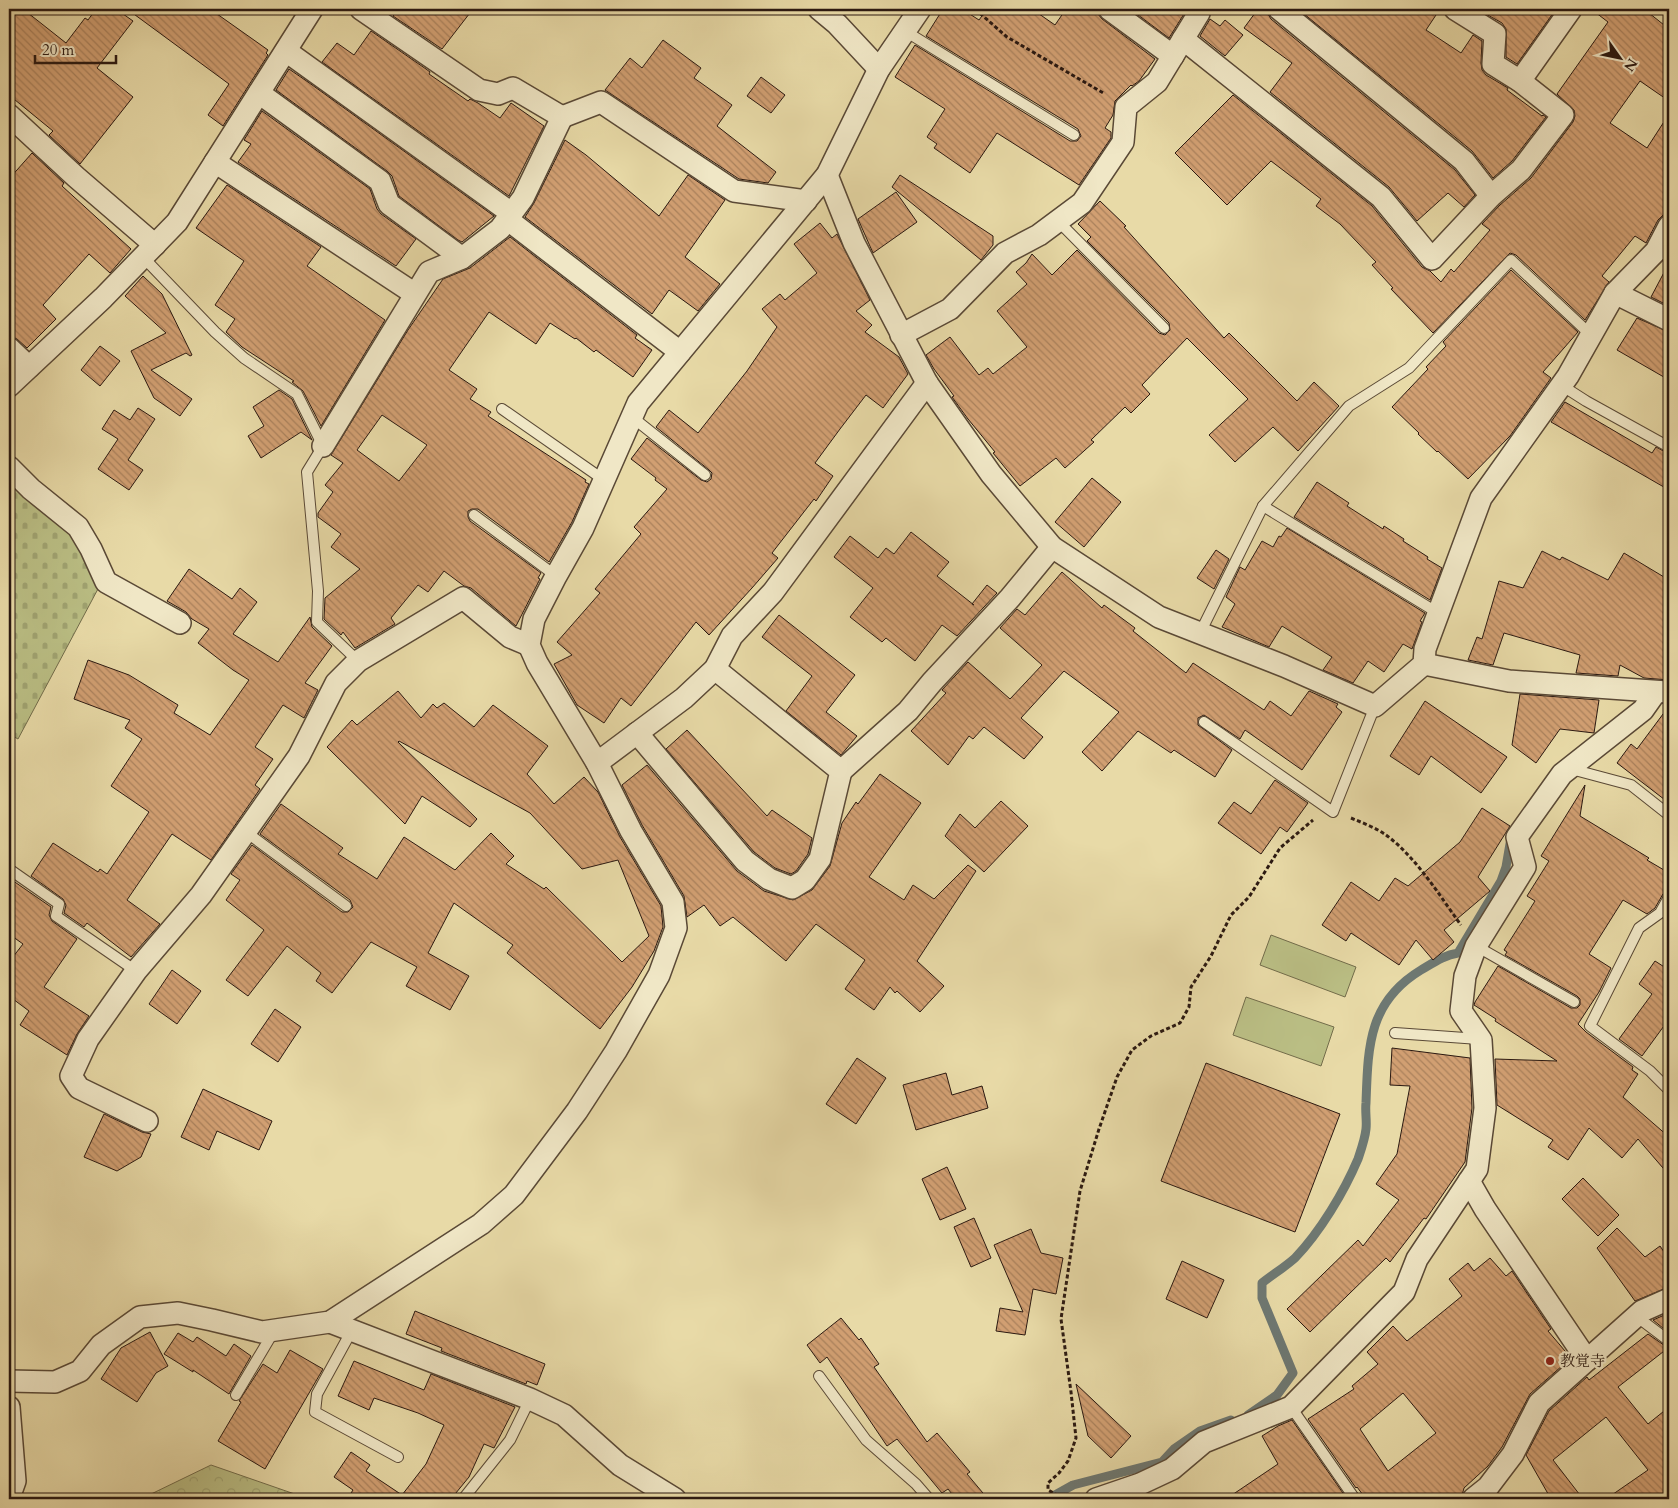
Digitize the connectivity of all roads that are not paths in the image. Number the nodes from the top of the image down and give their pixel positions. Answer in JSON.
{"nodes":[{"id":1,"x":312,"y":9,"type":"edge"},
{"id":2,"x":361,"y":9,"type":"edge"},
{"id":3,"x":819,"y":9,"type":"edge"},
{"id":4,"x":920,"y":9,"type":"edge"},
{"id":5,"x":1109,"y":9,"type":"edge"},
{"id":6,"x":1200,"y":9,"type":"edge"},
{"id":7,"x":1279,"y":9,"type":"edge"},
{"id":8,"x":1455,"y":9,"type":"edge"},
{"id":9,"x":1571,"y":9,"type":"edge"},
{"id":10,"x":905,"y":31,"type":"junction"},
{"id":11,"x":1178,"y":48,"type":"junction"},
{"id":12,"x":286,"y":51,"type":"junction"},
{"id":13,"x":879,"y":69,"type":"junction"},
{"id":14,"x":1520,"y":81,"type":"junction"},
{"id":15,"x":259,"y":93,"type":"junction"},
{"id":16,"x":9,"y":116,"type":"edge"},
{"id":17,"x":562,"y":117,"type":"junction"},
{"id":18,"x":1074,"y":135,"type":"dead end"},
{"id":19,"x":215,"y":162,"type":"junction"},
{"id":20,"x":827,"y":175,"type":"junction"},
{"id":21,"x":1491,"y":196,"type":"junction"},
{"id":22,"x":806,"y":200,"type":"junction"},
{"id":23,"x":509,"y":216,"type":"junction"},
{"id":24,"x":1058,"y":221,"type":"junction"},
{"id":25,"x":1669,"y":226,"type":"edge"},
{"id":26,"x":149,"y":251,"type":"junction"},
{"id":27,"x":462,"y":258,"type":"junction"},
{"id":28,"x":1615,"y":292,"type":"junction"},
{"id":29,"x":415,"y":294,"type":"junction"},
{"id":30,"x":1669,"y":320,"type":"edge"},
{"id":31,"x":1164,"y":328,"type":"dead end"},
{"id":32,"x":902,"y":335,"type":"junction"},
{"id":33,"x":1591,"y":335,"type":"junction"},
{"id":34,"x":9,"y":348,"type":"edge"},
{"id":35,"x":680,"y":352,"type":"junction"},
{"id":36,"x":29,"y":368,"type":"junction"},
{"id":37,"x":927,"y":384,"type":"junction"},
{"id":38,"x":1562,"y":385,"type":"junction"},
{"id":39,"x":9,"y":386,"type":"edge"},
{"id":40,"x":502,"y":409,"type":"dead end"},
{"id":41,"x":632,"y":417,"type":"junction"},
{"id":42,"x":323,"y":446,"type":"junction"},
{"id":43,"x":1669,"y":447,"type":"edge"},
{"id":44,"x":9,"y":467,"type":"edge"},
{"id":45,"x":705,"y":475,"type":"dead end"},
{"id":46,"x":604,"y":480,"type":"junction"},
{"id":47,"x":1263,"y":506,"type":"junction"},
{"id":48,"x":474,"y":515,"type":"dead end"},
{"id":49,"x":1052,"y":547,"type":"junction"},
{"id":50,"x":556,"y":576,"type":"junction"},
{"id":51,"x":1438,"y":613,"type":"junction"},
{"id":52,"x":180,"y":623,"type":"dead end"},
{"id":53,"x":1200,"y":633,"type":"junction"},
{"id":54,"x":529,"y":645,"type":"junction"},
{"id":55,"x":358,"y":661,"type":"junction"},
{"id":56,"x":1424,"y":664,"type":"junction"},
{"id":57,"x":715,"y":669,"type":"junction"},
{"id":58,"x":1662,"y":692,"type":"edge"},
{"id":59,"x":1375,"y":706,"type":"junction"},
{"id":60,"x":1204,"y":722,"type":"dead end"},
{"id":61,"x":637,"y":733,"type":"junction"},
{"id":62,"x":598,"y":763,"type":"junction"},
{"id":63,"x":1570,"y":769,"type":"junction"},
{"id":64,"x":841,"y":772,"type":"junction"},
{"id":65,"x":1669,"y":815,"type":"edge"},
{"id":66,"x":246,"y":832,"type":"junction"},
{"id":67,"x":9,"y":868,"type":"edge"},
{"id":68,"x":1669,"y":898,"type":"edge"},
{"id":69,"x":346,"y":906,"type":"dead end"},
{"id":70,"x":1476,"y":946,"type":"junction"},
{"id":71,"x":136,"y":971,"type":"junction"},
{"id":72,"x":1574,"y":1002,"type":"dead end"},
{"id":73,"x":1396,"y":1033,"type":"dead end"},
{"id":74,"x":1481,"y":1040,"type":"junction"},
{"id":75,"x":1669,"y":1090,"type":"edge"},
{"id":76,"x":148,"y":1120,"type":"dead end"},
{"id":77,"x":1469,"y":1181,"type":"junction"},
{"id":78,"x":1669,"y":1298,"type":"edge"},
{"id":79,"x":1636,"y":1316,"type":"junction"},
{"id":80,"x":330,"y":1322,"type":"junction"},
{"id":81,"x":275,"y":1330,"type":"junction"},
{"id":82,"x":352,"y":1330,"type":"junction"},
{"id":83,"x":1669,"y":1341,"type":"edge"},
{"id":84,"x":1587,"y":1360,"type":"junction"},
{"id":85,"x":819,"y":1376,"type":"dead end"},
{"id":86,"x":9,"y":1381,"type":"edge"},
{"id":87,"x":236,"y":1395,"type":"dead end"},
{"id":88,"x":530,"y":1399,"type":"junction"},
{"id":89,"x":9,"y":1407,"type":"edge"},
{"id":90,"x":1291,"y":1407,"type":"junction"},
{"id":91,"x":398,"y":1457,"type":"dead end"},
{"id":92,"x":9,"y":1498,"type":"edge"},
{"id":93,"x":463,"y":1499,"type":"edge"},
{"id":94,"x":675,"y":1499,"type":"edge"},
{"id":95,"x":929,"y":1499,"type":"edge"},
{"id":96,"x":1096,"y":1499,"type":"edge"},
{"id":97,"x":1355,"y":1499,"type":"edge"},
{"id":98,"x":1473,"y":1499,"type":"edge"}],
"edges":[{"from":1,"to":12,"type":"street"},
{"from":2,"to":17,"type":"street"},
{"from":3,"to":13,"type":"street"},
{"from":4,"to":10,"type":"street"},
{"from":5,"to":11,"type":"street"},
{"from":6,"to":11,"type":"street"},
{"from":7,"to":21,"type":"street"},
{"from":8,"to":14,"type":"street"},
{"from":9,"to":14,"type":"street"},
{"from":10,"to":13,"type":"street"},
{"from":10,"to":18,"type":"lane"},
{"from":11,"to":21,"type":"street"},
{"from":11,"to":24,"type":"street"},
{"from":12,"to":15,"type":"street"},
{"from":12,"to":23,"type":"street"},
{"from":13,"to":20,"type":"street"},
{"from":14,"to":21,"type":"street"},
{"from":15,"to":19,"type":"street"},
{"from":15,"to":27,"type":"street"},
{"from":16,"to":26,"type":"street"},
{"from":17,"to":22,"type":"street"},
{"from":17,"to":23,"type":"street"},
{"from":19,"to":26,"type":"street"},
{"from":19,"to":29,"type":"street"},
{"from":20,"to":22,"type":"street"},
{"from":20,"to":32,"type":"street"},
{"from":22,"to":35,"type":"street"},
{"from":23,"to":27,"type":"street"},
{"from":23,"to":35,"type":"street"},
{"from":24,"to":31,"type":"lane"},
{"from":24,"to":32,"type":"street"},
{"from":25,"to":28,"type":"street"},
{"from":26,"to":36,"type":"street"},
{"from":26,"to":42,"type":"lane"},
{"from":27,"to":29,"type":"street"},
{"from":28,"to":30,"type":"street"},
{"from":28,"to":33,"type":"street"},
{"from":29,"to":42,"type":"street"},
{"from":32,"to":37,"type":"street"},
{"from":33,"to":38,"type":"street"},
{"from":33,"to":47,"type":"lane"},
{"from":34,"to":36,"type":"street"},
{"from":35,"to":41,"type":"street"},
{"from":36,"to":39,"type":"street"},
{"from":37,"to":49,"type":"street"},
{"from":37,"to":57,"type":"street"},
{"from":38,"to":43,"type":"lane"},
{"from":38,"to":51,"type":"street"},
{"from":40,"to":46,"type":"lane"},
{"from":41,"to":45,"type":"lane"},
{"from":41,"to":46,"type":"street"},
{"from":42,"to":55,"type":"lane"},
{"from":44,"to":52,"type":"street"},
{"from":46,"to":50,"type":"street"},
{"from":47,"to":51,"type":"lane"},
{"from":47,"to":53,"type":"lane"},
{"from":48,"to":50,"type":"lane"},
{"from":49,"to":53,"type":"street"},
{"from":49,"to":64,"type":"street"},
{"from":50,"to":54,"type":"street"},
{"from":51,"to":56,"type":"street"},
{"from":53,"to":59,"type":"street"},
{"from":54,"to":55,"type":"street"},
{"from":54,"to":62,"type":"street"},
{"from":55,"to":66,"type":"street"},
{"from":56,"to":58,"type":"street"},
{"from":56,"to":59,"type":"street"},
{"from":57,"to":61,"type":"street"},
{"from":57,"to":64,"type":"street"},
{"from":58,"to":63,"type":"street"},
{"from":59,"to":60,"type":"lane"},
{"from":61,"to":62,"type":"street"},
{"from":61,"to":64,"type":"street"},
{"from":62,"to":80,"type":"street"},
{"from":63,"to":65,"type":"lane"},
{"from":63,"to":70,"type":"street"},
{"from":66,"to":69,"type":"lane"},
{"from":66,"to":71,"type":"street"},
{"from":67,"to":71,"type":"lane"},
{"from":68,"to":75,"type":"lane"},
{"from":70,"to":72,"type":"lane"},
{"from":70,"to":74,"type":"street"},
{"from":71,"to":76,"type":"street"},
{"from":73,"to":74,"type":"lane"},
{"from":74,"to":77,"type":"street"},
{"from":77,"to":84,"type":"street"},
{"from":77,"to":90,"type":"street"},
{"from":78,"to":79,"type":"street"},
{"from":79,"to":83,"type":"lane"},
{"from":79,"to":84,"type":"street"},
{"from":80,"to":81,"type":"street"},
{"from":80,"to":82,"type":"street"},
{"from":81,"to":86,"type":"street"},
{"from":81,"to":87,"type":"lane"},
{"from":82,"to":88,"type":"street"},
{"from":82,"to":91,"type":"lane"},
{"from":84,"to":98,"type":"street"},
{"from":85,"to":95,"type":"lane"},
{"from":88,"to":93,"type":"lane"},
{"from":88,"to":94,"type":"street"},
{"from":89,"to":92,"type":"street"},
{"from":90,"to":96,"type":"street"},
{"from":90,"to":97,"type":"lane"}]}
